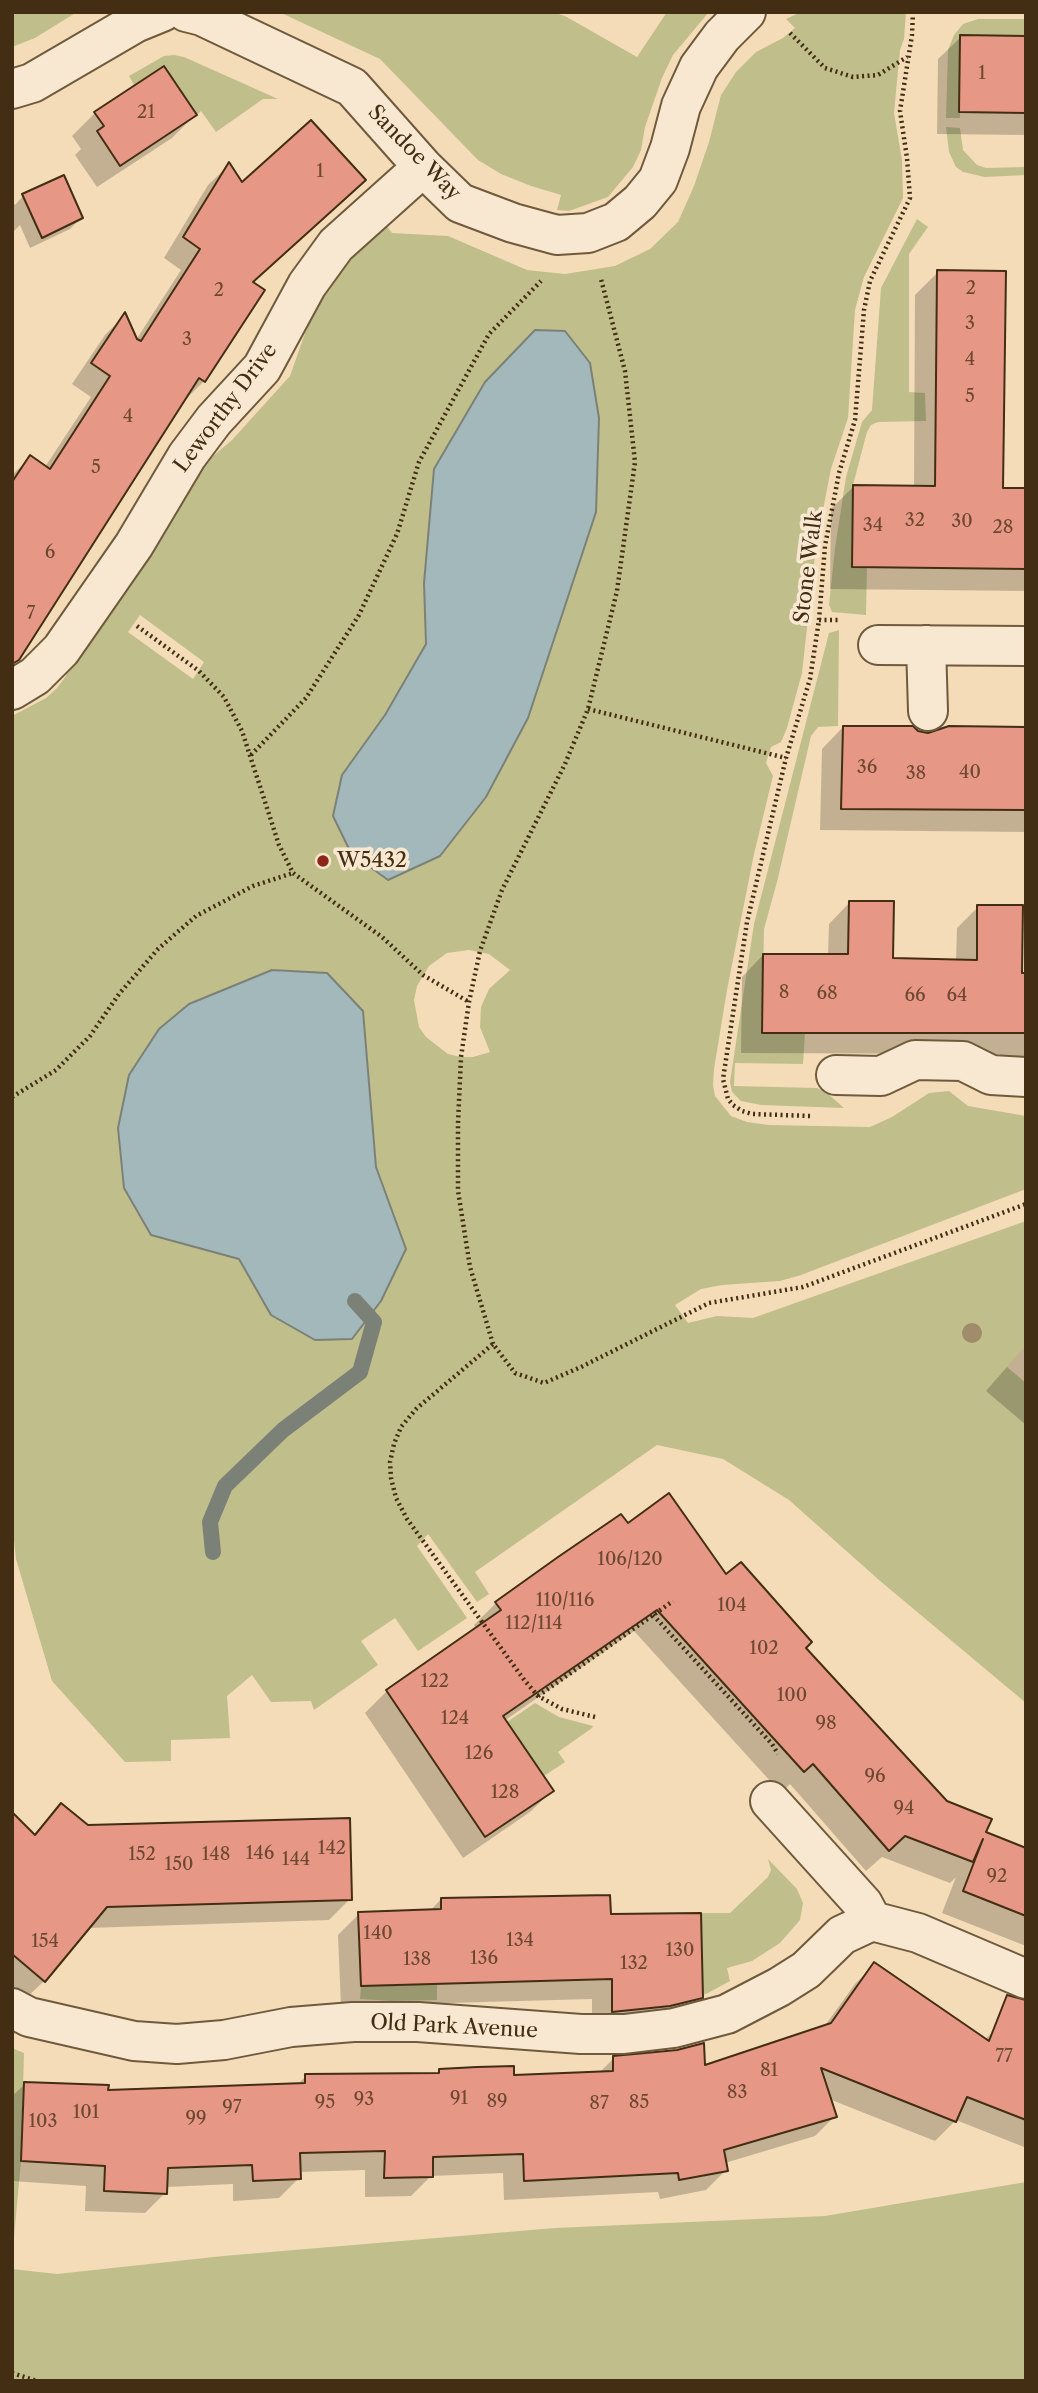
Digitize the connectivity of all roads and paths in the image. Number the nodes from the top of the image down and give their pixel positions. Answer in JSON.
{"nodes":[{"id":1,"x":162,"y":12,"type":"edge"},
{"id":2,"x":186,"y":12,"type":"edge"},
{"id":3,"x":746,"y":12,"type":"edge"},
{"id":4,"x":913,"y":12,"type":"edge"},
{"id":5,"x":785,"y":28,"type":"dead end"},
{"id":6,"x":908,"y":56,"type":"junction"},
{"id":7,"x":12,"y":89,"type":"edge"},
{"id":8,"x":423,"y":167,"type":"junction"},
{"id":9,"x":588,"y":233,"type":"junction"},
{"id":10,"x":133,"y":624,"type":"dead end"},
{"id":11,"x":878,"y":645,"type":"dead end"},
{"id":12,"x":926,"y":645,"type":"junction"},
{"id":13,"x":1026,"y":646,"type":"edge"},
{"id":14,"x":12,"y":690,"type":"edge"},
{"id":15,"x":588,"y":709,"type":"junction"},
{"id":16,"x":928,"y":711,"type":"dead end"},
{"id":17,"x":251,"y":755,"type":"junction"},
{"id":18,"x":786,"y":758,"type":"junction"},
{"id":19,"x":293,"y":873,"type":"junction"},
{"id":20,"x":469,"y":1002,"type":"junction"},
{"id":21,"x":836,"y":1076,"type":"dead end"},
{"id":22,"x":1026,"y":1077,"type":"edge"},
{"id":23,"x":12,"y":1097,"type":"edge"},
{"id":24,"x":752,"y":1114,"type":"dead end"},
{"id":25,"x":1026,"y":1204,"type":"edge"},
{"id":26,"x":493,"y":1344,"type":"junction"},
{"id":27,"x":674,"y":1601,"type":"dead end"},
{"id":28,"x":653,"y":1615,"type":"junction"},
{"id":29,"x":538,"y":1696,"type":"junction"},
{"id":30,"x":595,"y":1717,"type":"dead end"},
{"id":31,"x":770,"y":1801,"type":"joint"},
{"id":32,"x":872,"y":1921,"type":"junction"},
{"id":33,"x":1026,"y":1979,"type":"edge"},
{"id":34,"x":12,"y":2008,"type":"edge"},
{"id":35,"x":12,"y":2373,"type":"edge"},
{"id":36,"x":37,"y":2381,"type":"edge"}],
"edges":[{"from":1,"to":7,"type":"street"},
{"from":2,"to":8,"type":"street","name":"Sandoe Way"},
{"from":3,"to":9,"type":"street","name":"Sandoe Way"},
{"from":4,"to":6,"type":"path","name":"Stone Walk"},
{"from":5,"to":6,"type":"path"},
{"from":6,"to":18,"type":"path","name":"Stone Walk"},
{"from":8,"to":9,"type":"street","name":"Sandoe Way"},
{"from":8,"to":14,"type":"street","name":"Leworthy Drive"},
{"from":9,"to":15,"type":"path"},
{"from":9,"to":17,"type":"path"},
{"from":10,"to":17,"type":"path"},
{"from":11,"to":12,"type":"street"},
{"from":12,"to":13,"type":"street"},
{"from":12,"to":16,"type":"street"},
{"from":15,"to":18,"type":"path"},
{"from":15,"to":20,"type":"path"},
{"from":17,"to":19,"type":"path"},
{"from":18,"to":24,"type":"path","name":"Stone Walk"},
{"from":19,"to":20,"type":"path"},
{"from":19,"to":23,"type":"path"},
{"from":20,"to":26,"type":"path"},
{"from":21,"to":22,"type":"street"},
{"from":25,"to":26,"type":"path"},
{"from":26,"to":29,"type":"path"},
{"from":27,"to":28,"type":"path"},
{"from":28,"to":29,"type":"path"},
{"from":28,"to":31,"type":"path"},
{"from":29,"to":30,"type":"path"},
{"from":31,"to":32,"type":"street"},
{"from":32,"to":33,"type":"street"},
{"from":32,"to":34,"type":"street","name":"Old Park Avenue"},
{"from":35,"to":36,"type":"path"}]}
